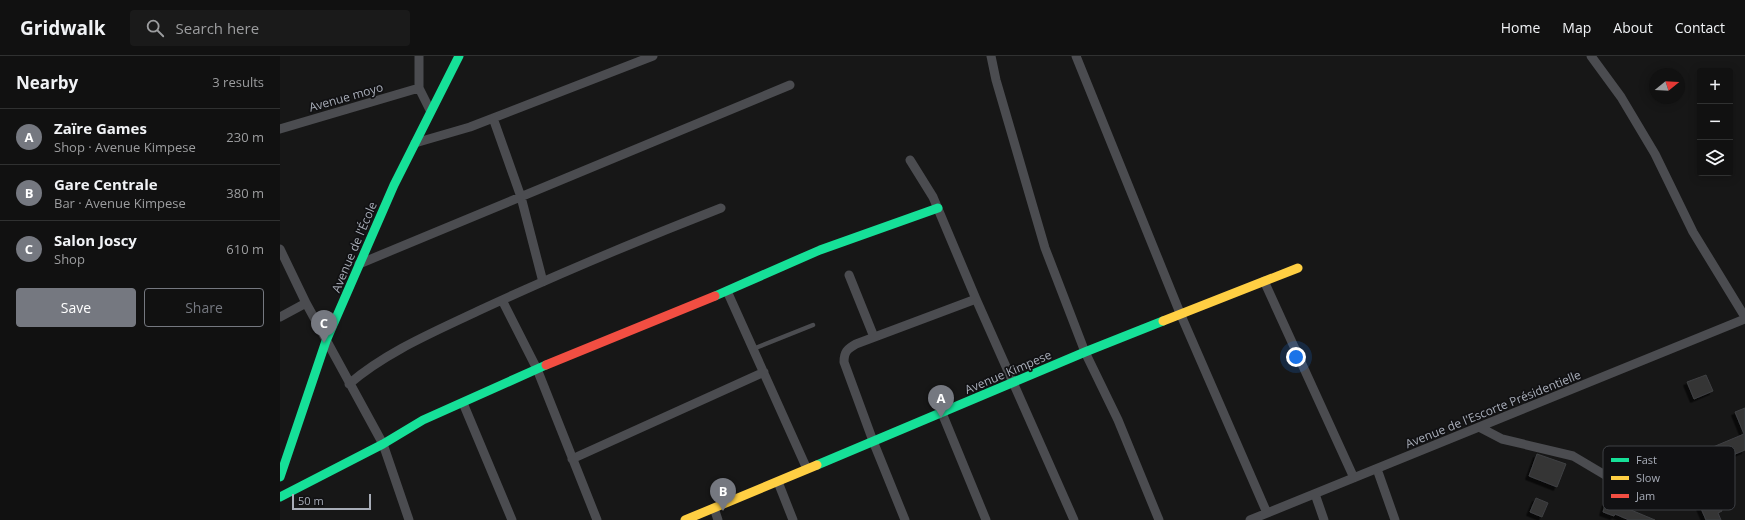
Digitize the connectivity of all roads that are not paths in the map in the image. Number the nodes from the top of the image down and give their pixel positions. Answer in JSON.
{"nodes":[{"id":1,"x":419,"y":56,"type":"edge"},
{"id":2,"x":459,"y":56,"type":"edge"},
{"id":3,"x":653,"y":56,"type":"edge"},
{"id":4,"x":991,"y":56,"type":"edge"},
{"id":5,"x":1076,"y":56,"type":"edge"},
{"id":6,"x":1591,"y":56,"type":"edge"},
{"id":7,"x":790,"y":85,"type":"dead end"},
{"id":8,"x":419,"y":88,"type":"junction"},
{"id":9,"x":430,"y":110,"type":"junction"},
{"id":10,"x":493,"y":118,"type":"junction"},
{"id":11,"x":280,"y":129,"type":"edge"},
{"id":12,"x":415,"y":144,"type":"junction"},
{"id":13,"x":910,"y":160,"type":"dead end"},
{"id":14,"x":521,"y":197,"type":"junction"},
{"id":15,"x":721,"y":208,"type":"dead end"},
{"id":16,"x":938,"y":208,"type":"junction"},
{"id":17,"x":280,"y":249,"type":"edge"},
{"id":18,"x":360,"y":264,"type":"junction"},
{"id":19,"x":1298,"y":268,"type":"dead end"},
{"id":20,"x":849,"y":275,"type":"dead end"},
{"id":21,"x":1264,"y":281,"type":"junction"},
{"id":22,"x":543,"y":282,"type":"junction"},
{"id":23,"x":727,"y":291,"type":"junction"},
{"id":24,"x":976,"y":299,"type":"junction"},
{"id":25,"x":502,"y":300,"type":"junction"},
{"id":26,"x":306,"y":303,"type":"junction"},
{"id":27,"x":1180,"y":313,"type":"junction"},
{"id":28,"x":280,"y":317,"type":"edge"},
{"id":29,"x":1745,"y":318,"type":"edge"},
{"id":30,"x":813,"y":325,"type":"dead end"},
{"id":31,"x":874,"y":337,"type":"junction"},
{"id":32,"x":326,"y":341,"type":"junction"},
{"id":33,"x":753,"y":349,"type":"junction"},
{"id":34,"x":1085,"y":352,"type":"junction"},
{"id":35,"x":537,"y":369,"type":"junction"},
{"id":36,"x":764,"y":372,"type":"junction"},
{"id":37,"x":1012,"y":382,"type":"junction"},
{"id":38,"x":349,"y":384,"type":"junction"},
{"id":39,"x":463,"y":403,"type":"junction"},
{"id":40,"x":942,"y":413,"type":"junction"},
{"id":41,"x":1479,"y":427,"type":"junction"},
{"id":42,"x":873,"y":441,"type":"junction"},
{"id":43,"x":383,"y":444,"type":"junction"},
{"id":44,"x":572,"y":458,"type":"junction"},
{"id":45,"x":807,"y":469,"type":"junction"},
{"id":46,"x":1377,"y":469,"type":"junction"},
{"id":47,"x":1603,"y":474,"type":"edge"},
{"id":48,"x":280,"y":477,"type":"edge"},
{"id":49,"x":1354,"y":478,"type":"junction"},
{"id":50,"x":778,"y":482,"type":"junction"},
{"id":51,"x":1315,"y":494,"type":"junction"},
{"id":52,"x":280,"y":497,"type":"edge"},
{"id":53,"x":714,"y":508,"type":"junction"},
{"id":54,"x":1267,"y":513,"type":"junction"},
{"id":55,"x":409,"y":520,"type":"edge"},
{"id":56,"x":512,"y":520,"type":"edge"},
{"id":57,"x":597,"y":520,"type":"edge"},
{"id":58,"x":685,"y":520,"type":"edge"},
{"id":59,"x":718,"y":520,"type":"edge"},
{"id":60,"x":792,"y":520,"type":"edge"},
{"id":61,"x":905,"y":520,"type":"edge"},
{"id":62,"x":986,"y":520,"type":"edge"},
{"id":63,"x":1074,"y":520,"type":"edge"},
{"id":64,"x":1159,"y":520,"type":"edge"},
{"id":65,"x":1250,"y":520,"type":"edge"},
{"id":66,"x":1324,"y":520,"type":"edge"},
{"id":67,"x":1395,"y":520,"type":"edge"}],
"edges":[{"from":1,"to":8,"type":"street"},
{"from":2,"to":9,"type":"street","name":"Avenue de l'École"},
{"from":3,"to":10,"type":"street"},
{"from":4,"to":34,"type":"street"},
{"from":5,"to":27,"type":"street"},
{"from":6,"to":29,"type":"street"},
{"from":7,"to":14,"type":"street"},
{"from":8,"to":9,"type":"street"},
{"from":8,"to":11,"type":"street","name":"Avenue moyo"},
{"from":9,"to":12,"type":"street","name":"Avenue de l'École"},
{"from":10,"to":12,"type":"street"},
{"from":10,"to":14,"type":"street"},
{"from":12,"to":18,"type":"street","name":"Avenue de l'École"},
{"from":13,"to":16,"type":"street"},
{"from":14,"to":18,"type":"street"},
{"from":14,"to":22,"type":"street"},
{"from":15,"to":22,"type":"street"},
{"from":16,"to":23,"type":"street"},
{"from":16,"to":24,"type":"street"},
{"from":17,"to":26,"type":"street"},
{"from":18,"to":32,"type":"street","name":"Avenue de l'École"},
{"from":19,"to":21,"type":"street","name":"Avenue Kimpese"},
{"from":20,"to":31,"type":"street"},
{"from":21,"to":27,"type":"street","name":"Avenue Kimpese"},
{"from":21,"to":49,"type":"street"},
{"from":22,"to":25,"type":"street"},
{"from":23,"to":33,"type":"street"},
{"from":23,"to":35,"type":"street"},
{"from":24,"to":31,"type":"street"},
{"from":24,"to":37,"type":"street"},
{"from":25,"to":35,"type":"street"},
{"from":25,"to":38,"type":"street"},
{"from":26,"to":28,"type":"street"},
{"from":26,"to":32,"type":"street"},
{"from":27,"to":34,"type":"street","name":"Avenue Kimpese"},
{"from":27,"to":54,"type":"street"},
{"from":29,"to":41,"type":"street","name":"Avenue de l'Escorte Présidentielle"},
{"from":30,"to":33,"type":"lane"},
{"from":31,"to":42,"type":"street"},
{"from":32,"to":38,"type":"street"},
{"from":32,"to":48,"type":"street","name":"Avenue de l'École"},
{"from":33,"to":36,"type":"street"},
{"from":34,"to":37,"type":"street","name":"Avenue Kimpese"},
{"from":34,"to":64,"type":"street"},
{"from":35,"to":39,"type":"street"},
{"from":35,"to":44,"type":"street"},
{"from":36,"to":44,"type":"street"},
{"from":36,"to":45,"type":"street"},
{"from":37,"to":40,"type":"street","name":"Avenue Kimpese"},
{"from":37,"to":63,"type":"street"},
{"from":38,"to":43,"type":"street"},
{"from":39,"to":43,"type":"street"},
{"from":39,"to":56,"type":"street"},
{"from":40,"to":42,"type":"street","name":"Avenue Kimpese"},
{"from":40,"to":62,"type":"street"},
{"from":41,"to":46,"type":"street","name":"Avenue de l'Escorte Présidentielle"},
{"from":41,"to":47,"type":"street"},
{"from":42,"to":45,"type":"street","name":"Avenue Kimpese"},
{"from":42,"to":61,"type":"street"},
{"from":43,"to":52,"type":"street"},
{"from":43,"to":55,"type":"street"},
{"from":44,"to":57,"type":"street"},
{"from":45,"to":50,"type":"street","name":"Avenue Kimpese"},
{"from":46,"to":49,"type":"street","name":"Avenue de l'Escorte Présidentielle"},
{"from":46,"to":67,"type":"street"},
{"from":49,"to":51,"type":"street","name":"Avenue de l'Escorte Présidentielle"},
{"from":50,"to":53,"type":"street","name":"Avenue Kimpese"},
{"from":50,"to":60,"type":"street"},
{"from":51,"to":54,"type":"street","name":"Avenue de l'Escorte Présidentielle"},
{"from":51,"to":66,"type":"street"},
{"from":53,"to":58,"type":"street","name":"Avenue Kimpese"},
{"from":53,"to":59,"type":"street"},
{"from":54,"to":65,"type":"street","name":"Avenue de l'Escorte Présidentielle"}]}
